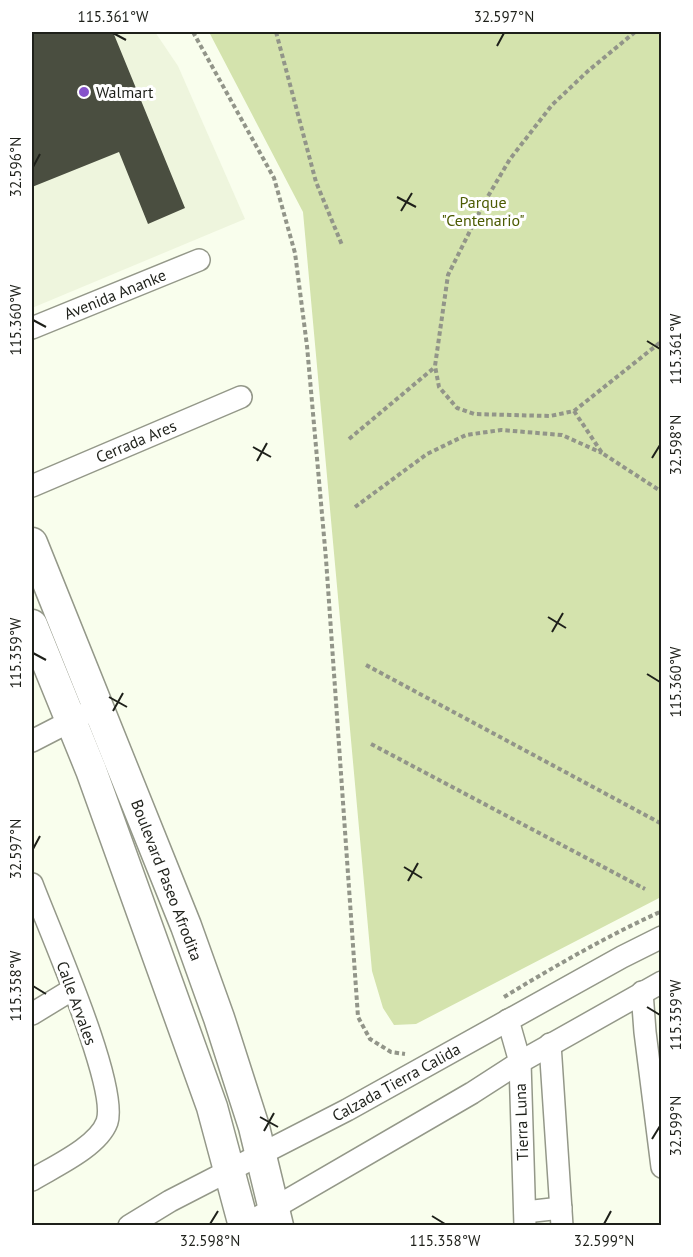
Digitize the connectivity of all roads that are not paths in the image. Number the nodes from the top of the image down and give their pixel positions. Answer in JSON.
{"nodes":[{"id":1,"x":199,"y":260,"type":"dead end"},
{"id":2,"x":32,"y":328,"type":"edge"},
{"id":3,"x":241,"y":397,"type":"dead end"},
{"id":4,"x":32,"y":486,"type":"edge"},
{"id":5,"x":32,"y":543,"type":"edge"},
{"id":6,"x":32,"y":626,"type":"edge"},
{"id":7,"x":98,"y":707,"type":"junction"},
{"id":8,"x":71,"y":720,"type":"junction"},
{"id":9,"x":32,"y":741,"type":"edge"},
{"id":10,"x":32,"y":884,"type":"edge"},
{"id":11,"x":662,"y":937,"type":"edge"},
{"id":12,"x":662,"y":982,"type":"edge"},
{"id":13,"x":73,"y":989,"type":"junction"},
{"id":14,"x":642,"y":992,"type":"junction"},
{"id":15,"x":32,"y":1014,"type":"edge"},
{"id":16,"x":508,"y":1020,"type":"junction"},
{"id":17,"x":550,"y":1044,"type":"junction"},
{"id":18,"x":519,"y":1062,"type":"junction"},
{"id":19,"x":556,"y":1133,"type":"junction"},
{"id":20,"x":522,"y":1139,"type":"junction"},
{"id":21,"x":261,"y":1154,"type":"junction"},
{"id":22,"x":662,"y":1167,"type":"edge"},
{"id":23,"x":230,"y":1169,"type":"junction"},
{"id":24,"x":32,"y":1180,"type":"edge"},
{"id":25,"x":276,"y":1217,"type":"edge"},
{"id":26,"x":562,"y":1217,"type":"edge"},
{"id":27,"x":525,"y":1219,"type":"edge"},
{"id":28,"x":244,"y":1225,"type":"edge"},
{"id":29,"x":129,"y":1226,"type":"edge"}],
"edges":[{"from":1,"to":2,"type":"street","name":"Avenida Ananke"},
{"from":3,"to":4,"type":"street","name":"Cerrada Ares"},
{"from":5,"to":7,"type":"street","name":"Boulevard Paseo Afrodita"},
{"from":6,"to":8,"type":"street","name":"Boulevard Paseo Afrodita"},
{"from":7,"to":8,"type":"street"},
{"from":7,"to":21,"type":"street","name":"Boulevard Paseo Afrodita"},
{"from":8,"to":9,"type":"street"},
{"from":8,"to":23,"type":"street","name":"Boulevard Paseo Afrodita"},
{"from":10,"to":13,"type":"street","name":"Calle Arvales"},
{"from":11,"to":16,"type":"street","name":"Calzada Tierra Calida"},
{"from":12,"to":14,"type":"street"},
{"from":13,"to":15,"type":"street"},
{"from":13,"to":24,"type":"street","name":"Calle Arvales"},
{"from":14,"to":17,"type":"street"},
{"from":14,"to":22,"type":"street"},
{"from":16,"to":18,"type":"street","name":"Tierra Luna"},
{"from":16,"to":21,"type":"street","name":"Calzada Tierra Calida"},
{"from":17,"to":18,"type":"street"},
{"from":17,"to":19,"type":"street","name":"Tierra Luna"},
{"from":18,"to":20,"type":"street","name":"Tierra Luna"},
{"from":18,"to":25,"type":"street"},
{"from":19,"to":20,"type":"street"},
{"from":19,"to":26,"type":"street","name":"Tierra Luna"},
{"from":20,"to":27,"type":"street","name":"Tierra Luna"},
{"from":21,"to":23,"type":"street","name":"Calzada Tierra Calida"},
{"from":21,"to":25,"type":"street","name":"Boulevard Paseo Afrodita"},
{"from":23,"to":28,"type":"street","name":"Boulevard Paseo Afrodita"},
{"from":23,"to":29,"type":"street","name":"Calzada Tierra Calida"},
{"from":25,"to":28,"type":"street"},
{"from":26,"to":27,"type":"street"}]}
